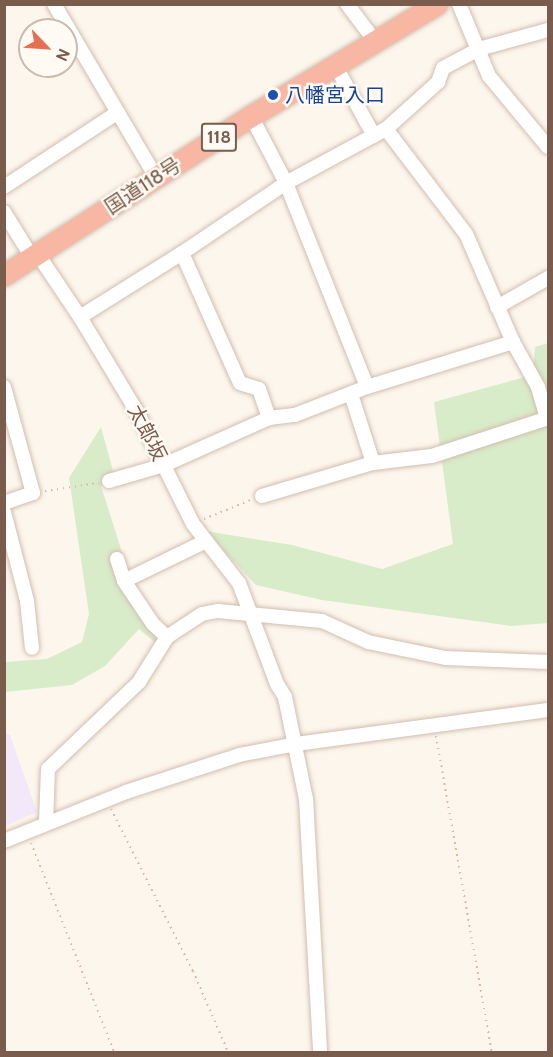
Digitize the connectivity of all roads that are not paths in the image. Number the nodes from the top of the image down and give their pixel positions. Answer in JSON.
{"nodes":[{"id":1,"x":346,"y":4,"type":"edge"},
{"id":2,"x":437,"y":4,"type":"edge"},
{"id":3,"x":459,"y":4,"type":"edge"},
{"id":4,"x":60,"y":7,"type":"edge"},
{"id":5,"x":549,"y":30,"type":"edge"},
{"id":6,"x":375,"y":41,"type":"junction"},
{"id":7,"x":479,"y":49,"type":"junction"},
{"id":8,"x":335,"y":65,"type":"junction"},
{"id":9,"x":118,"y":112,"type":"junction"},
{"id":10,"x":251,"y":116,"type":"junction"},
{"id":11,"x":380,"y":132,"type":"junction"},
{"id":12,"x":549,"y":147,"type":"edge"},
{"id":13,"x":156,"y":177,"type":"junction"},
{"id":14,"x":286,"y":183,"type":"junction"},
{"id":15,"x":4,"y":187,"type":"edge"},
{"id":16,"x":4,"y":212,"type":"edge"},
{"id":17,"x":182,"y":253,"type":"junction"},
{"id":18,"x":35,"y":256,"type":"junction"},
{"id":19,"x":4,"y":275,"type":"edge"},
{"id":20,"x":549,"y":278,"type":"edge"},
{"id":21,"x":497,"y":307,"type":"junction"},
{"id":22,"x":80,"y":317,"type":"junction"},
{"id":23,"x":513,"y":342,"type":"junction"},
{"id":24,"x":4,"y":387,"type":"edge"},
{"id":25,"x":367,"y":387,"type":"junction"},
{"id":26,"x":351,"y":394,"type":"junction"},
{"id":27,"x":269,"y":418,"type":"junction"},
{"id":28,"x":548,"y":418,"type":"edge"},
{"id":29,"x":373,"y":463,"type":"junction"},
{"id":30,"x":164,"y":465,"type":"junction"},
{"id":31,"x":109,"y":482,"type":"road end"},
{"id":32,"x":262,"y":496,"type":"road end"},
{"id":33,"x":4,"y":503,"type":"edge"},
{"id":34,"x":4,"y":512,"type":"edge"},
{"id":35,"x":206,"y":541,"type":"junction"},
{"id":36,"x":117,"y":558,"type":"dead end"},
{"id":37,"x":124,"y":581,"type":"junction"},
{"id":38,"x":252,"y":614,"type":"junction"},
{"id":39,"x":167,"y":637,"type":"junction"},
{"id":40,"x":32,"y":648,"type":"dead end"},
{"id":41,"x":549,"y":662,"type":"edge"},
{"id":42,"x":549,"y":710,"type":"edge"},
{"id":43,"x":296,"y":744,"type":"junction"},
{"id":44,"x":46,"y":823,"type":"junction"},
{"id":45,"x":4,"y":841,"type":"edge"},
{"id":46,"x":320,"y":1053,"type":"edge"}],
"edges":[{"from":1,"to":6,"type":"street"},
{"from":2,"to":6,"type":"highway","name":"国道118号","number":"118"},
{"from":3,"to":7,"type":"street"},
{"from":4,"to":9,"type":"street"},
{"from":5,"to":7,"type":"street"},
{"from":6,"to":8,"type":"highway","name":"国道118号","number":"118"},
{"from":7,"to":11,"type":"street"},
{"from":7,"to":12,"type":"street"},
{"from":8,"to":10,"type":"highway","name":"国道118号","number":"118"},
{"from":8,"to":11,"type":"street"},
{"from":9,"to":13,"type":"street"},
{"from":9,"to":15,"type":"street"},
{"from":10,"to":13,"type":"highway","name":"国道118号","number":"118"},
{"from":10,"to":14,"type":"street"},
{"from":11,"to":14,"type":"street"},
{"from":11,"to":21,"type":"street"},
{"from":13,"to":18,"type":"highway","name":"国道118号","number":"118"},
{"from":14,"to":17,"type":"street"},
{"from":14,"to":25,"type":"street"},
{"from":16,"to":18,"type":"street","name":"太郎坂"},
{"from":17,"to":22,"type":"street"},
{"from":17,"to":27,"type":"street"},
{"from":18,"to":19,"type":"highway","name":"国道118号","number":"118"},
{"from":18,"to":22,"type":"street","name":"太郎坂"},
{"from":20,"to":21,"type":"street"},
{"from":21,"to":23,"type":"street"},
{"from":22,"to":30,"type":"street","name":"太郎坂"},
{"from":23,"to":25,"type":"street"},
{"from":23,"to":28,"type":"street"},
{"from":24,"to":33,"type":"street"},
{"from":25,"to":26,"type":"street"},
{"from":26,"to":27,"type":"street"},
{"from":26,"to":29,"type":"street"},
{"from":27,"to":30,"type":"street"},
{"from":28,"to":29,"type":"street"},
{"from":29,"to":32,"type":"street"},
{"from":30,"to":31,"type":"street"},
{"from":30,"to":35,"type":"street","name":"太郎坂"},
{"from":34,"to":40,"type":"street"},
{"from":35,"to":37,"type":"street"},
{"from":35,"to":38,"type":"street","name":"太郎坂"},
{"from":36,"to":37,"type":"street"},
{"from":37,"to":39,"type":"street"},
{"from":38,"to":39,"type":"street"},
{"from":38,"to":41,"type":"street"},
{"from":38,"to":43,"type":"street","name":"太郎坂"},
{"from":39,"to":44,"type":"street"},
{"from":42,"to":43,"type":"street"},
{"from":43,"to":44,"type":"street"},
{"from":43,"to":46,"type":"street","name":"太郎坂"},
{"from":44,"to":45,"type":"street"}]}
